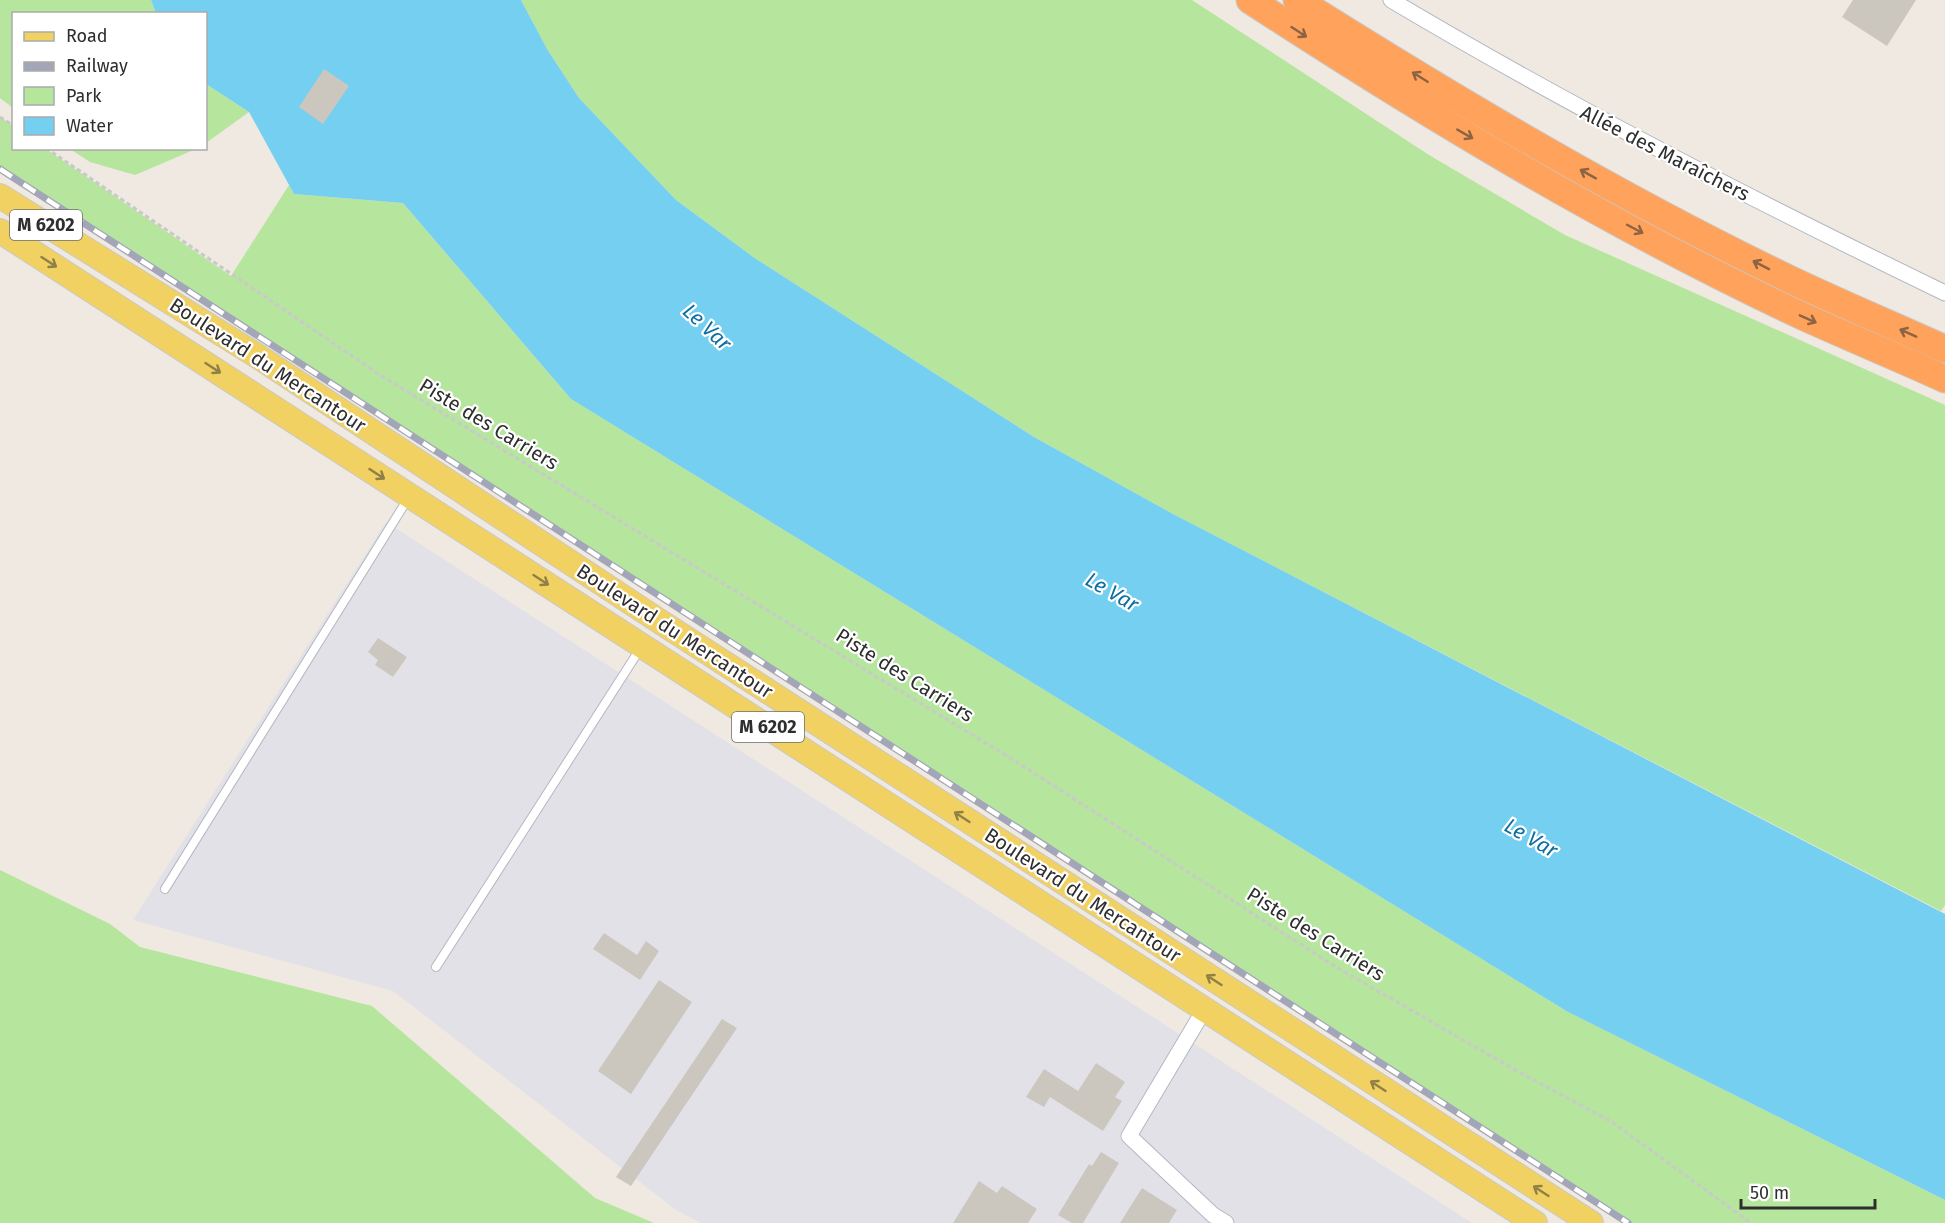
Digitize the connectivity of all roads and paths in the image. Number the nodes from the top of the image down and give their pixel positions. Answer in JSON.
{"nodes":[{"id":1,"x":1250,"y":0,"type":"edge"},
{"id":2,"x":1297,"y":0,"type":"edge"},
{"id":3,"x":1391,"y":0,"type":"edge"},
{"id":4,"x":49,"y":150,"type":"edge"},
{"id":5,"x":0,"y":196,"type":"edge"},
{"id":6,"x":0,"y":231,"type":"edge"},
{"id":7,"x":1945,"y":293,"type":"edge"},
{"id":8,"x":1945,"y":349,"type":"edge"},
{"id":9,"x":1945,"y":379,"type":"edge"},
{"id":10,"x":410,"y":496,"type":"junction"},
{"id":11,"x":643,"y":645,"type":"junction"},
{"id":12,"x":165,"y":889,"type":"dead end"},
{"id":13,"x":436,"y":968,"type":"dead end"},
{"id":14,"x":1204,"y":1010,"type":"junction"},
{"id":15,"x":1226,"y":1223,"type":"edge"},
{"id":16,"x":1535,"y":1223,"type":"edge"},
{"id":17,"x":1591,"y":1223,"type":"edge"},
{"id":18,"x":1751,"y":1223,"type":"edge"}],
"edges":[{"from":1,"to":9,"type":"highway","one_way":true},
{"from":8,"to":2,"type":"highway","one_way":true},
{"from":3,"to":7,"type":"street","name":"Allée des Maraîchers"},
{"from":4,"to":18,"type":"path","name":"Piste des Carriers"},
{"from":17,"to":5,"type":"main road","name":"Boulevard du Mercantour","number":"M 6202","one_way":true},
{"from":6,"to":10,"type":"main road","name":"Boulevard du Mercantour","number":"M 6202","one_way":true},
{"from":10,"to":11,"type":"main road","name":"Boulevard du Mercantour","number":"M 6202","one_way":true},
{"from":10,"to":12,"type":"lane"},
{"from":11,"to":13,"type":"lane"},
{"from":11,"to":14,"type":"main road","name":"Boulevard du Mercantour","number":"M 6202"},
{"from":14,"to":15,"type":"street"},
{"from":14,"to":16,"type":"main road","name":"Boulevard du Mercantour","number":"M 6202"}]}
